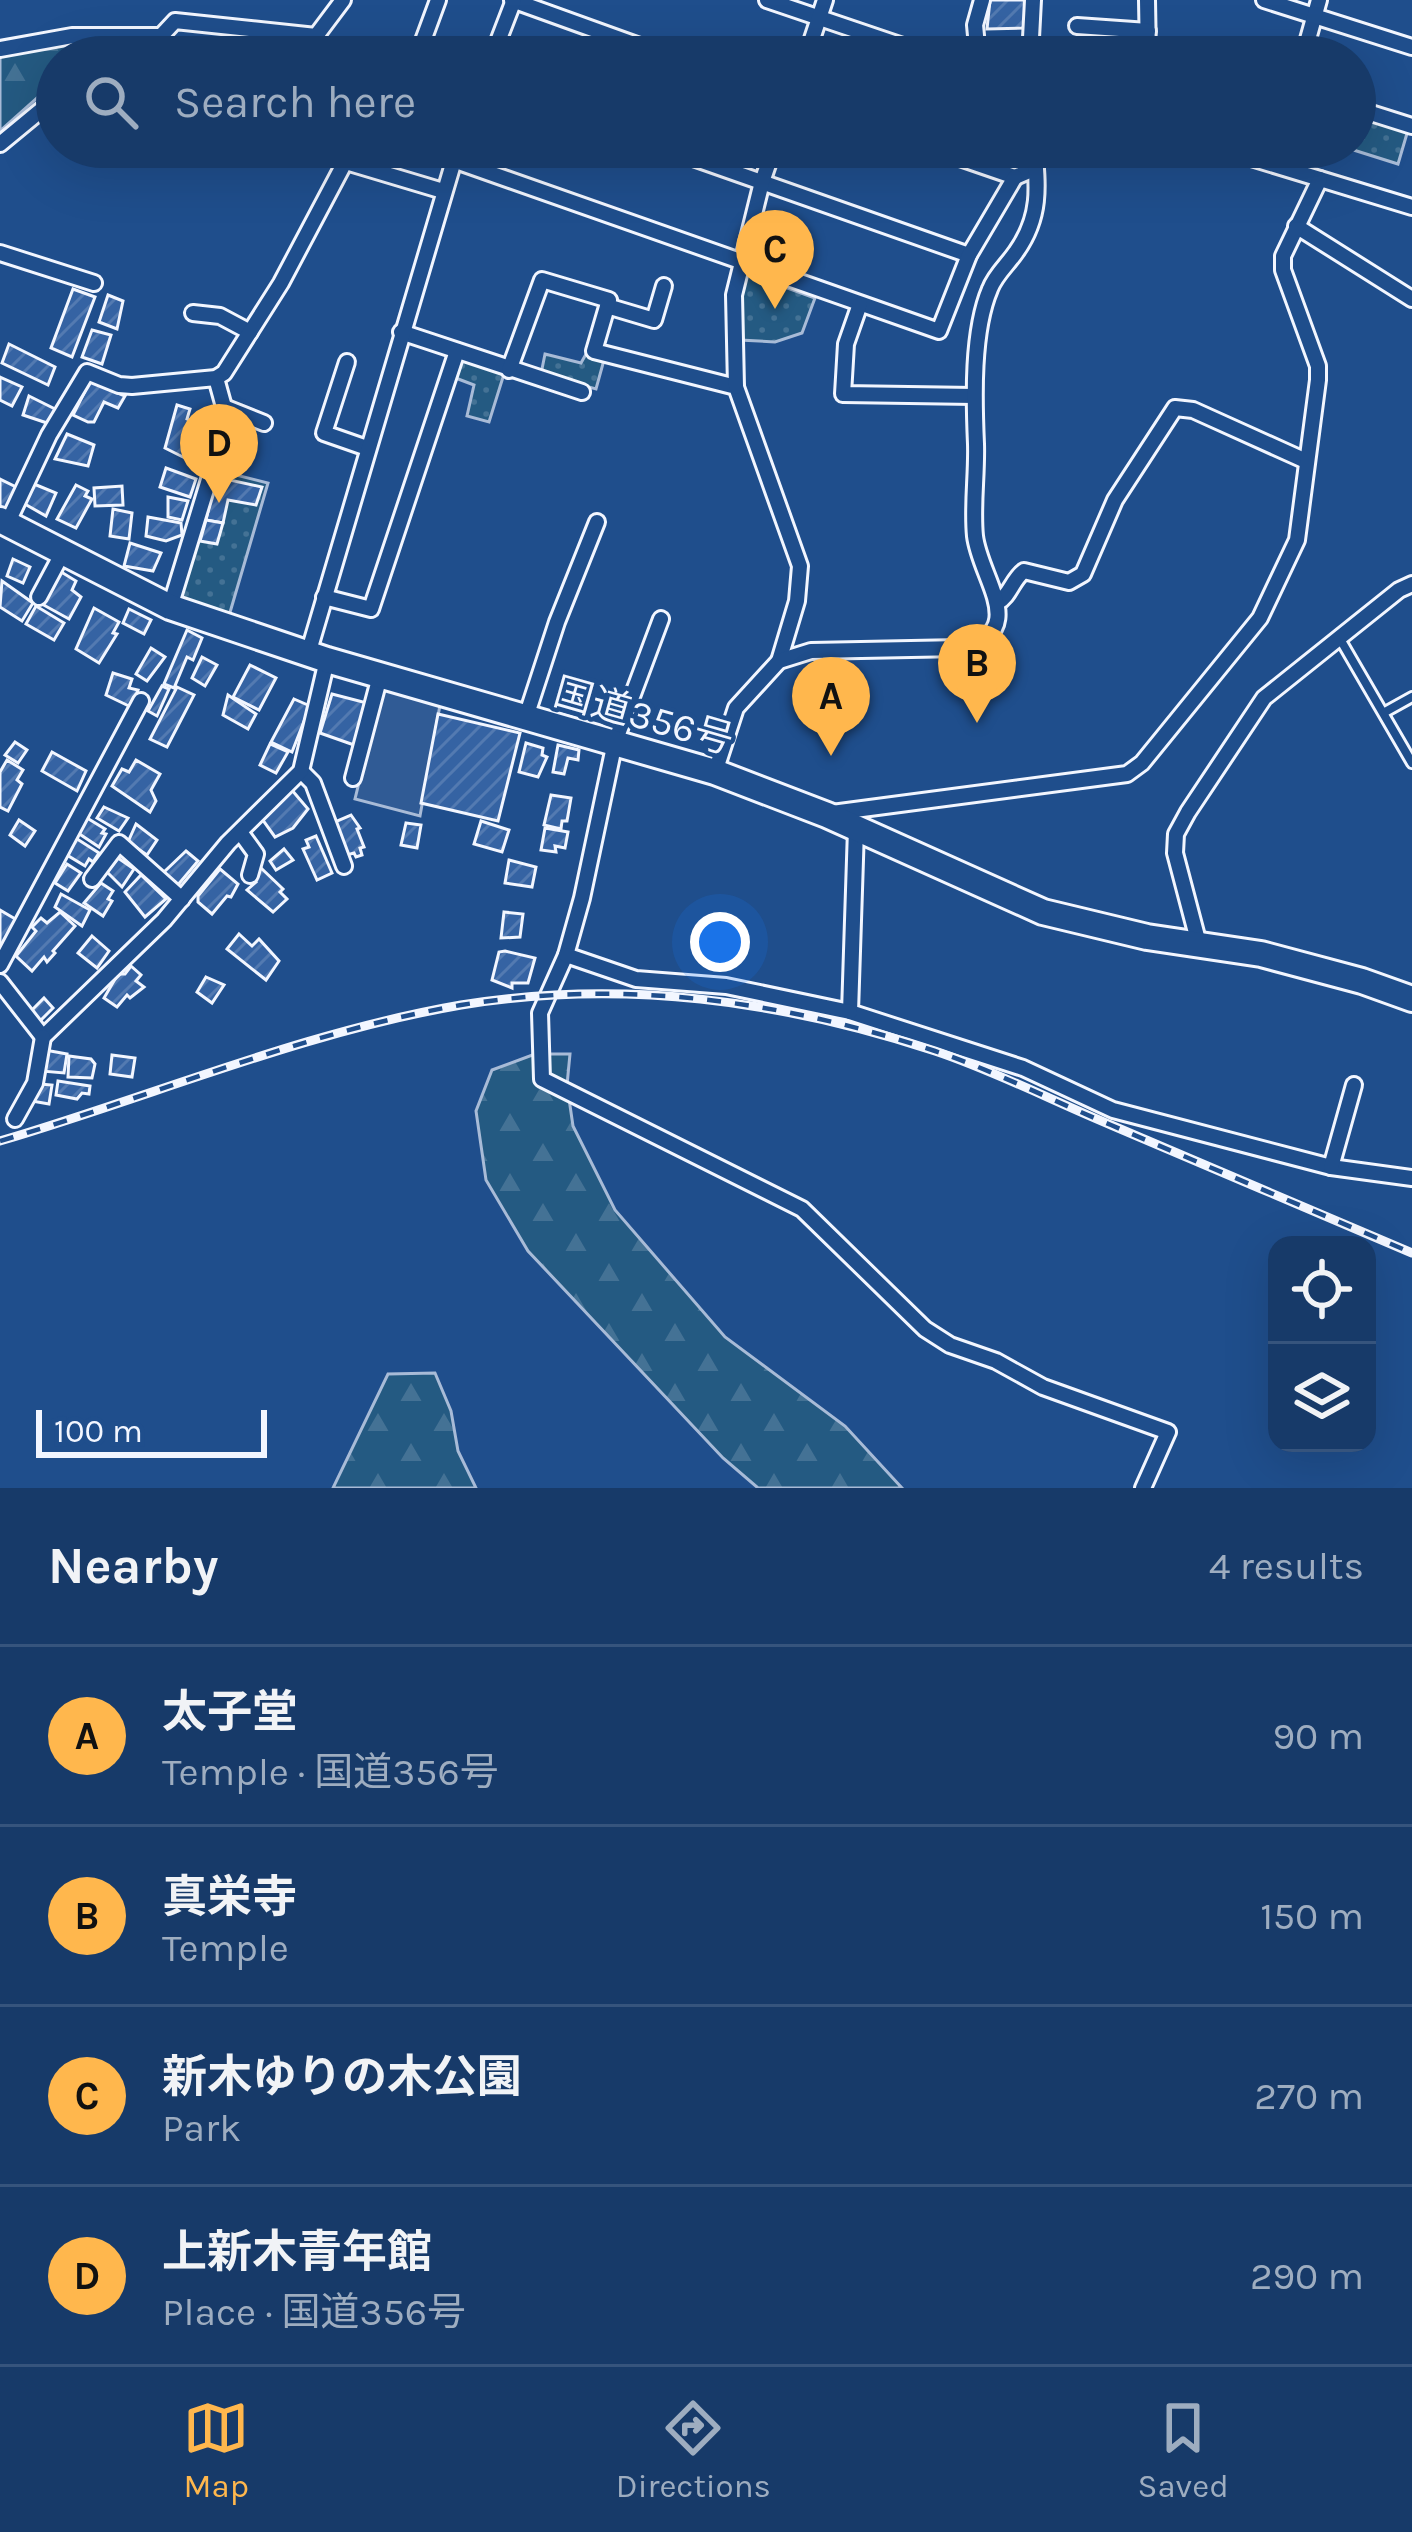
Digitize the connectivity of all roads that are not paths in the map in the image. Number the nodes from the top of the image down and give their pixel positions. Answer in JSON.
{"nodes":[{"id":1,"x":343,"y":0,"type":"edge"},
{"id":2,"x":438,"y":0,"type":"edge"},
{"id":3,"x":513,"y":0,"type":"edge"},
{"id":4,"x":767,"y":0,"type":"edge"},
{"id":5,"x":825,"y":0,"type":"edge"},
{"id":6,"x":982,"y":0,"type":"edge"},
{"id":7,"x":1033,"y":0,"type":"edge"},
{"id":8,"x":1147,"y":0,"type":"edge"},
{"id":9,"x":1264,"y":0,"type":"edge"},
{"id":10,"x":1317,"y":8,"type":"edge"},
{"id":11,"x":819,"y":19,"type":"junction"},
{"id":12,"x":1077,"y":26,"type":"dead end"},
{"id":13,"x":72,"y":36,"type":"edge"},
{"id":14,"x":160,"y":36,"type":"edge"},
{"id":15,"x":160,"y":36,"type":"edge"},
{"id":16,"x":307,"y":36,"type":"edge"},
{"id":17,"x":317,"y":36,"type":"edge"},
{"id":18,"x":425,"y":36,"type":"edge"},
{"id":19,"x":500,"y":36,"type":"edge"},
{"id":20,"x":612,"y":36,"type":"edge"},
{"id":21,"x":813,"y":36,"type":"edge"},
{"id":22,"x":871,"y":36,"type":"edge"},
{"id":23,"x":976,"y":36,"type":"edge"},
{"id":24,"x":1031,"y":36,"type":"edge"},
{"id":25,"x":1114,"y":36,"type":"edge"},
{"id":26,"x":1148,"y":36,"type":"edge"},
{"id":27,"x":36,"y":42,"type":"edge"},
{"id":28,"x":1412,"y":47,"type":"edge"},
{"id":29,"x":0,"y":49,"type":"edge"},
{"id":30,"x":36,"y":114,"type":"edge"},
{"id":31,"x":1376,"y":115,"type":"edge"},
{"id":32,"x":1412,"y":126,"type":"edge"},
{"id":33,"x":0,"y":144,"type":"edge"},
{"id":34,"x":342,"y":168,"type":"edge"},
{"id":35,"x":383,"y":168,"type":"edge"},
{"id":36,"x":450,"y":168,"type":"edge"},
{"id":37,"x":492,"y":168,"type":"edge"},
{"id":38,"x":722,"y":168,"type":"edge"},
{"id":39,"x":767,"y":168,"type":"edge"},
{"id":40,"x":989,"y":168,"type":"edge"},
{"id":41,"x":1036,"y":168,"type":"joint"},
{"id":42,"x":1286,"y":168,"type":"edge"},
{"id":43,"x":1015,"y":178,"type":"junction"},
{"id":44,"x":1320,"y":179,"type":"junction"},
{"id":45,"x":762,"y":182,"type":"junction"},
{"id":46,"x":443,"y":191,"type":"junction"},
{"id":47,"x":1412,"y":207,"type":"edge"},
{"id":48,"x":1296,"y":226,"type":"junction"},
{"id":49,"x":0,"y":253,"type":"edge"},
{"id":50,"x":969,"y":255,"type":"junction"},
{"id":51,"x":740,"y":263,"type":"junction"},
{"id":52,"x":94,"y":283,"type":"dead end"},
{"id":53,"x":664,"y":286,"type":"dead end"},
{"id":54,"x":1412,"y":298,"type":"edge"},
{"id":55,"x":860,"y":304,"type":"junction"},
{"id":56,"x":607,"y":306,"type":"junction"},
{"id":57,"x":193,"y":313,"type":"dead end"},
{"id":58,"x":250,"y":332,"type":"junction"},
{"id":59,"x":401,"y":332,"type":"junction"},
{"id":60,"x":457,"y":351,"type":"junction"},
{"id":61,"x":347,"y":362,"type":"dead end"},
{"id":62,"x":508,"y":370,"type":"junction"},
{"id":63,"x":216,"y":378,"type":"junction"},
{"id":64,"x":736,"y":387,"type":"junction"},
{"id":65,"x":582,"y":392,"type":"dead end"},
{"id":66,"x":974,"y":396,"type":"junction"},
{"id":67,"x":224,"y":407,"type":"junction"},
{"id":68,"x":264,"y":423,"type":"dead end"},
{"id":69,"x":367,"y":448,"type":"junction"},
{"id":70,"x":1306,"y":461,"type":"junction"},
{"id":71,"x":3,"y":522,"type":"edge"},
{"id":72,"x":597,"y":522,"type":"dead end"},
{"id":73,"x":62,"y":554,"type":"junction"},
{"id":74,"x":1412,"y":584,"type":"edge"},
{"id":75,"x":38,"y":597,"type":"dead end"},
{"id":76,"x":324,"y":597,"type":"junction"},
{"id":77,"x":997,"y":604,"type":"junction"},
{"id":78,"x":170,"y":607,"type":"junction"},
{"id":79,"x":661,"y":619,"type":"dead end"},
{"id":80,"x":1340,"y":638,"type":"junction"},
{"id":81,"x":317,"y":657,"type":"junction"},
{"id":82,"x":778,"y":662,"type":"junction"},
{"id":83,"x":380,"y":676,"type":"junction"},
{"id":84,"x":1412,"y":697,"type":"edge"},
{"id":85,"x":141,"y":701,"type":"dead end"},
{"id":86,"x":1384,"y":712,"type":"junction"},
{"id":87,"x":526,"y":717,"type":"junction"},
{"id":88,"x":615,"y":742,"type":"junction"},
{"id":89,"x":1412,"y":763,"type":"edge"},
{"id":90,"x":301,"y":771,"type":"junction"},
{"id":91,"x":715,"y":772,"type":"junction"},
{"id":92,"x":353,"y":778,"type":"dead end"},
{"id":93,"x":826,"y":815,"type":"junction"},
{"id":94,"x":856,"y":830,"type":"junction"},
{"id":95,"x":240,"y":832,"type":"junction"},
{"id":96,"x":344,"y":866,"type":"dead end"},
{"id":97,"x":250,"y":874,"type":"dead end"},
{"id":98,"x":92,"y":879,"type":"dead end"},
{"id":99,"x":182,"y":898,"type":"junction"},
{"id":100,"x":1199,"y":944,"type":"junction"},
{"id":101,"x":566,"y":955,"type":"junction"},
{"id":102,"x":0,"y":965,"type":"edge"},
{"id":103,"x":0,"y":982,"type":"edge"},
{"id":104,"x":1412,"y":999,"type":"edge"},
{"id":105,"x":850,"y":1012,"type":"junction"},
{"id":106,"x":43,"y":1037,"type":"junction"},
{"id":107,"x":1354,"y":1084,"type":"dead end"},
{"id":108,"x":15,"y":1119,"type":"dead end"},
{"id":109,"x":1331,"y":1167,"type":"junction"},
{"id":110,"x":1412,"y":1178,"type":"edge"},
{"id":111,"x":1143,"y":1488,"type":"edge"}],
"edges":[{"from":1,"to":17,"type":"street"},
{"from":2,"to":18,"type":"street"},
{"from":3,"to":19,"type":"street"},
{"from":3,"to":20,"type":"street"},
{"from":4,"to":11,"type":"street"},
{"from":5,"to":11,"type":"street"},
{"from":6,"to":23,"type":"street"},
{"from":7,"to":24,"type":"street"},
{"from":8,"to":26,"type":"street"},
{"from":9,"to":10,"type":"street"},
{"from":10,"to":28,"type":"street"},
{"from":11,"to":21,"type":"street"},
{"from":11,"to":22,"type":"street"},
{"from":12,"to":25,"type":"street"},
{"from":13,"to":15,"type":"street"},
{"from":14,"to":16,"type":"street"},
{"from":27,"to":29,"type":"street"},
{"from":30,"to":33,"type":"street"},
{"from":31,"to":32,"type":"street"},
{"from":34,"to":58,"type":"street"},
{"from":35,"to":46,"type":"street"},
{"from":36,"to":46,"type":"street"},
{"from":37,"to":51,"type":"street"},
{"from":38,"to":45,"type":"street"},
{"from":39,"to":45,"type":"street"},
{"from":40,"to":43,"type":"street"},
{"from":41,"to":43,"type":"street"},
{"from":41,"to":66,"type":"street"},
{"from":42,"to":44,"type":"street"},
{"from":43,"to":50,"type":"street"},
{"from":44,"to":47,"type":"street"},
{"from":44,"to":48,"type":"street"},
{"from":45,"to":50,"type":"street"},
{"from":45,"to":51,"type":"street"},
{"from":46,"to":59,"type":"street"},
{"from":48,"to":54,"type":"street"},
{"from":48,"to":70,"type":"street"},
{"from":49,"to":52,"type":"street"},
{"from":50,"to":55,"type":"street"},
{"from":51,"to":55,"type":"street"},
{"from":51,"to":64,"type":"street"},
{"from":53,"to":56,"type":"street"},
{"from":55,"to":66,"type":"street"},
{"from":56,"to":62,"type":"street"},
{"from":56,"to":64,"type":"street"},
{"from":57,"to":58,"type":"street"},
{"from":58,"to":63,"type":"street"},
{"from":59,"to":60,"type":"street"},
{"from":59,"to":69,"type":"street"},
{"from":60,"to":62,"type":"street"},
{"from":60,"to":76,"type":"street"},
{"from":61,"to":69,"type":"street"},
{"from":62,"to":65,"type":"street"},
{"from":63,"to":67,"type":"street"},
{"from":63,"to":71,"type":"street"},
{"from":64,"to":82,"type":"street"},
{"from":66,"to":77,"type":"street"},
{"from":67,"to":68,"type":"street"},
{"from":67,"to":78,"type":"street"},
{"from":69,"to":76,"type":"street"},
{"from":70,"to":77,"type":"street"},
{"from":70,"to":93,"type":"street"},
{"from":71,"to":73,"type":"highway","name":"国道356号"},
{"from":72,"to":87,"type":"street"},
{"from":73,"to":75,"type":"street"},
{"from":73,"to":78,"type":"highway","name":"国道356号"},
{"from":74,"to":80,"type":"street"},
{"from":76,"to":81,"type":"street"},
{"from":77,"to":82,"type":"street"},
{"from":78,"to":81,"type":"highway","name":"国道356号"},
{"from":79,"to":88,"type":"street"},
{"from":80,"to":86,"type":"lane"},
{"from":80,"to":100,"type":"street"},
{"from":81,"to":83,"type":"highway","name":"国道356号"},
{"from":81,"to":90,"type":"street"},
{"from":82,"to":91,"type":"street"},
{"from":83,"to":87,"type":"highway","name":"国道356号"},
{"from":83,"to":92,"type":"street"},
{"from":84,"to":86,"type":"lane"},
{"from":85,"to":102,"type":"street"},
{"from":86,"to":89,"type":"lane"},
{"from":87,"to":88,"type":"highway","name":"国道356号"},
{"from":88,"to":91,"type":"highway","name":"国道356号"},
{"from":88,"to":101,"type":"street"},
{"from":90,"to":95,"type":"street"},
{"from":90,"to":96,"type":"street"},
{"from":91,"to":93,"type":"highway","name":"国道356号"},
{"from":93,"to":94,"type":"highway","name":"国道356号"},
{"from":94,"to":100,"type":"highway","name":"国道356号"},
{"from":94,"to":105,"type":"street"},
{"from":95,"to":97,"type":"street"},
{"from":95,"to":99,"type":"street"},
{"from":98,"to":99,"type":"street"},
{"from":99,"to":106,"type":"street"},
{"from":100,"to":104,"type":"highway","name":"国道356号"},
{"from":101,"to":105,"type":"street"},
{"from":101,"to":111,"type":"street"},
{"from":103,"to":106,"type":"street"},
{"from":105,"to":109,"type":"street"},
{"from":106,"to":108,"type":"street"},
{"from":107,"to":109,"type":"street"},
{"from":109,"to":110,"type":"street"}]}
